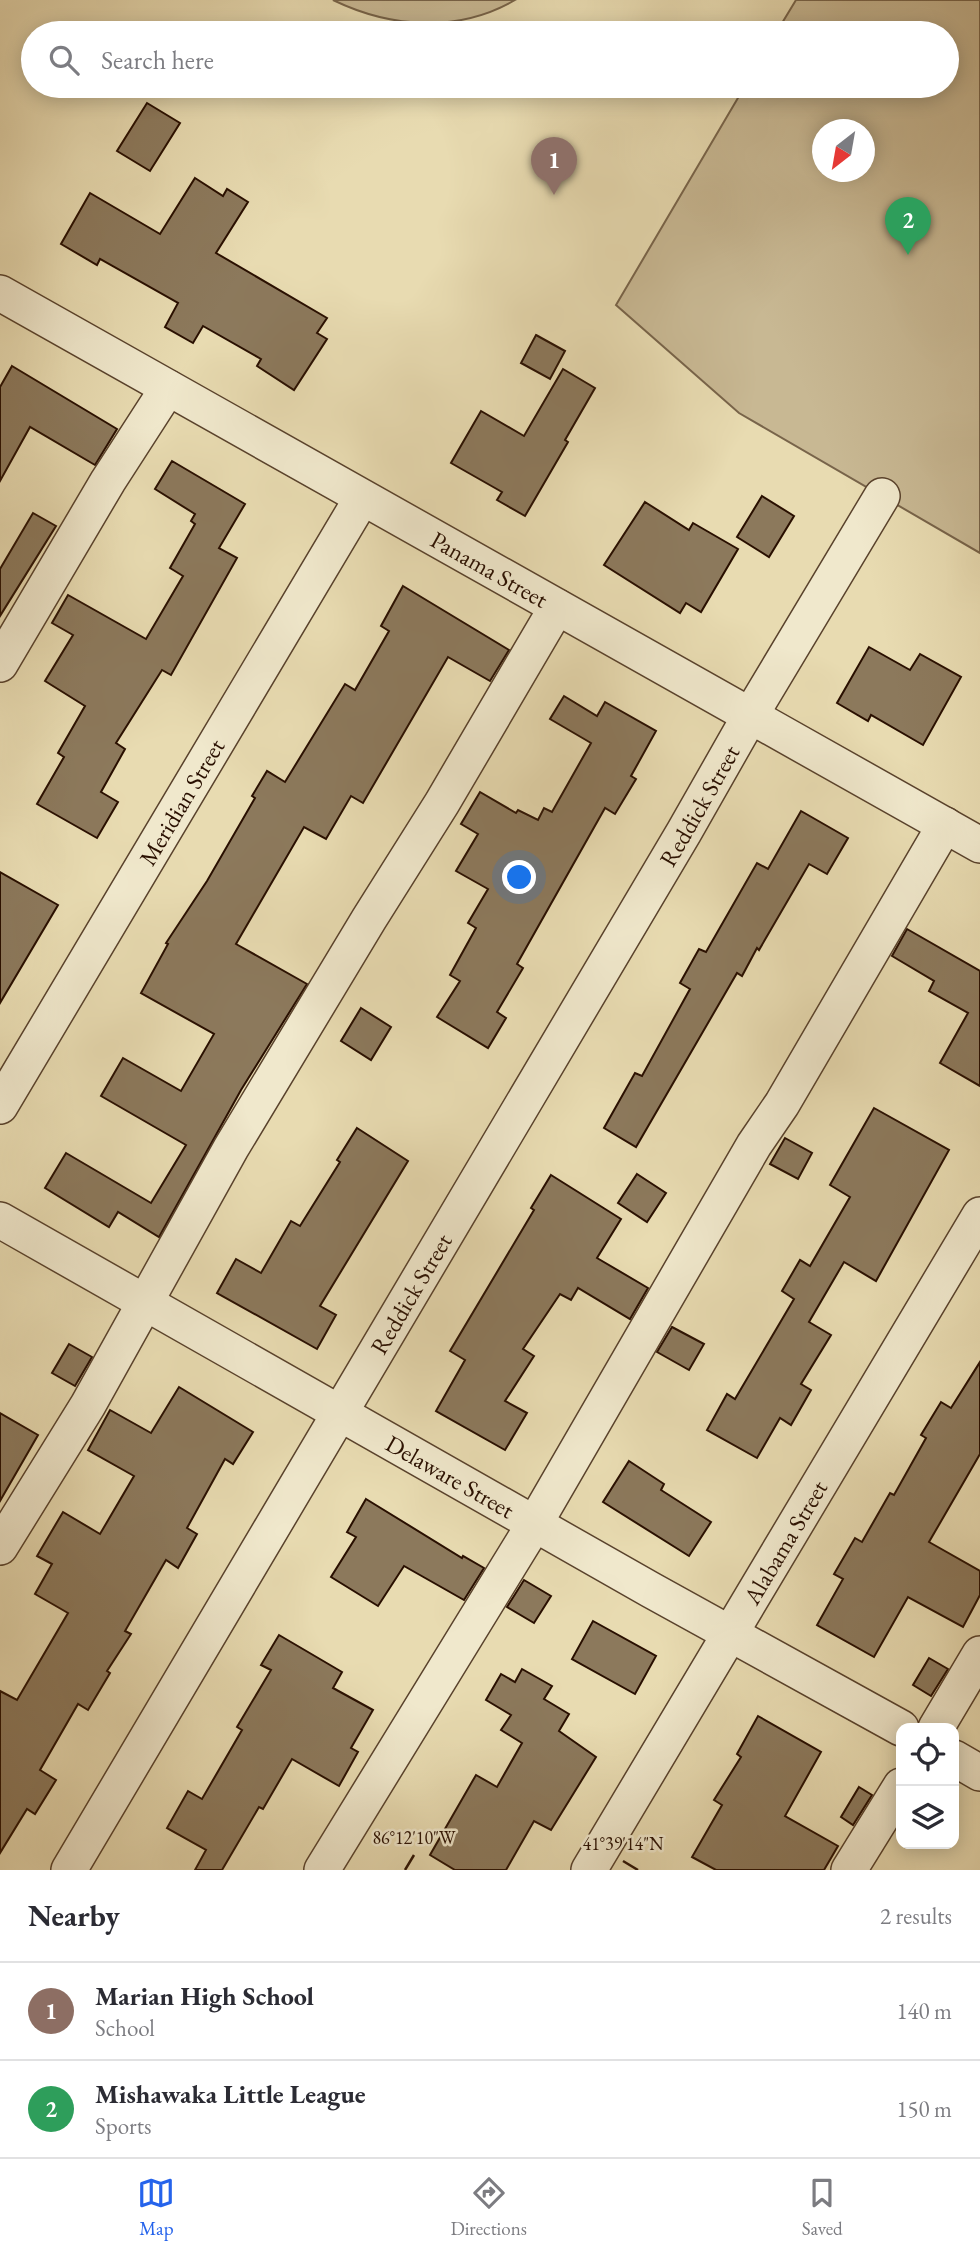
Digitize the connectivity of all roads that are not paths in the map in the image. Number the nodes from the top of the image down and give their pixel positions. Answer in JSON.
{"nodes":[{"id":1,"x":0,"y":292,"type":"edge"},
{"id":2,"x":168,"y":388,"type":"junction"},
{"id":3,"x":883,"y":496,"type":"dead end"},
{"id":4,"x":362,"y":498,"type":"junction"},
{"id":5,"x":557,"y":607,"type":"junction"},
{"id":6,"x":0,"y":664,"type":"edge"},
{"id":7,"x":750,"y":716,"type":"junction"},
{"id":8,"x":945,"y":825,"type":"junction"},
{"id":9,"x":980,"y":845,"type":"edge"},
{"id":10,"x":0,"y":1106,"type":"edge"},
{"id":11,"x":980,"y":1214,"type":"edge"},
{"id":12,"x":0,"y":1220,"type":"edge"},
{"id":13,"x":145,"y":1302,"type":"junction"},
{"id":14,"x":340,"y":1412,"type":"junction"},
{"id":15,"x":536,"y":1523,"type":"junction"},
{"id":16,"x":0,"y":1547,"type":"edge"},
{"id":17,"x":731,"y":1633,"type":"junction"},
{"id":18,"x":980,"y":1654,"type":"edge"},
{"id":19,"x":939,"y":1723,"type":"edge"},
{"id":20,"x":896,"y":1725,"type":"edge"},
{"id":21,"x":959,"y":1761,"type":"edge"},
{"id":22,"x":980,"y":1773,"type":"edge"},
{"id":23,"x":896,"y":1794,"type":"edge"},
{"id":24,"x":69,"y":1870,"type":"edge"},
{"id":25,"x":322,"y":1870,"type":"edge"},
{"id":26,"x":589,"y":1870,"type":"edge"},
{"id":27,"x":849,"y":1870,"type":"edge"}],
"edges":[{"from":1,"to":2,"type":"street","name":"Panama Street"},
{"from":2,"to":4,"type":"street","name":"Panama Street"},
{"from":2,"to":6,"type":"street"},
{"from":3,"to":7,"type":"street","name":"Reddick Street"},
{"from":4,"to":5,"type":"street","name":"Panama Street"},
{"from":4,"to":10,"type":"street","name":"Meridian Street"},
{"from":5,"to":7,"type":"street","name":"Panama Street"},
{"from":5,"to":13,"type":"street"},
{"from":7,"to":8,"type":"street","name":"Panama Street"},
{"from":7,"to":14,"type":"street","name":"Reddick Street"},
{"from":8,"to":9,"type":"street","name":"Panama Street"},
{"from":8,"to":15,"type":"street"},
{"from":11,"to":17,"type":"street","name":"Alabama Street"},
{"from":12,"to":13,"type":"street","name":"Delaware Street"},
{"from":13,"to":14,"type":"street","name":"Delaware Street"},
{"from":13,"to":16,"type":"street"},
{"from":14,"to":15,"type":"street","name":"Delaware Street"},
{"from":14,"to":24,"type":"street","name":"Reddick Street"},
{"from":15,"to":17,"type":"street","name":"Delaware Street"},
{"from":15,"to":25,"type":"street"},
{"from":17,"to":20,"type":"street","name":"Delaware Street"},
{"from":17,"to":26,"type":"street","name":"Alabama Street"},
{"from":18,"to":19,"type":"street"},
{"from":21,"to":22,"type":"street"},
{"from":23,"to":27,"type":"street"}]}
